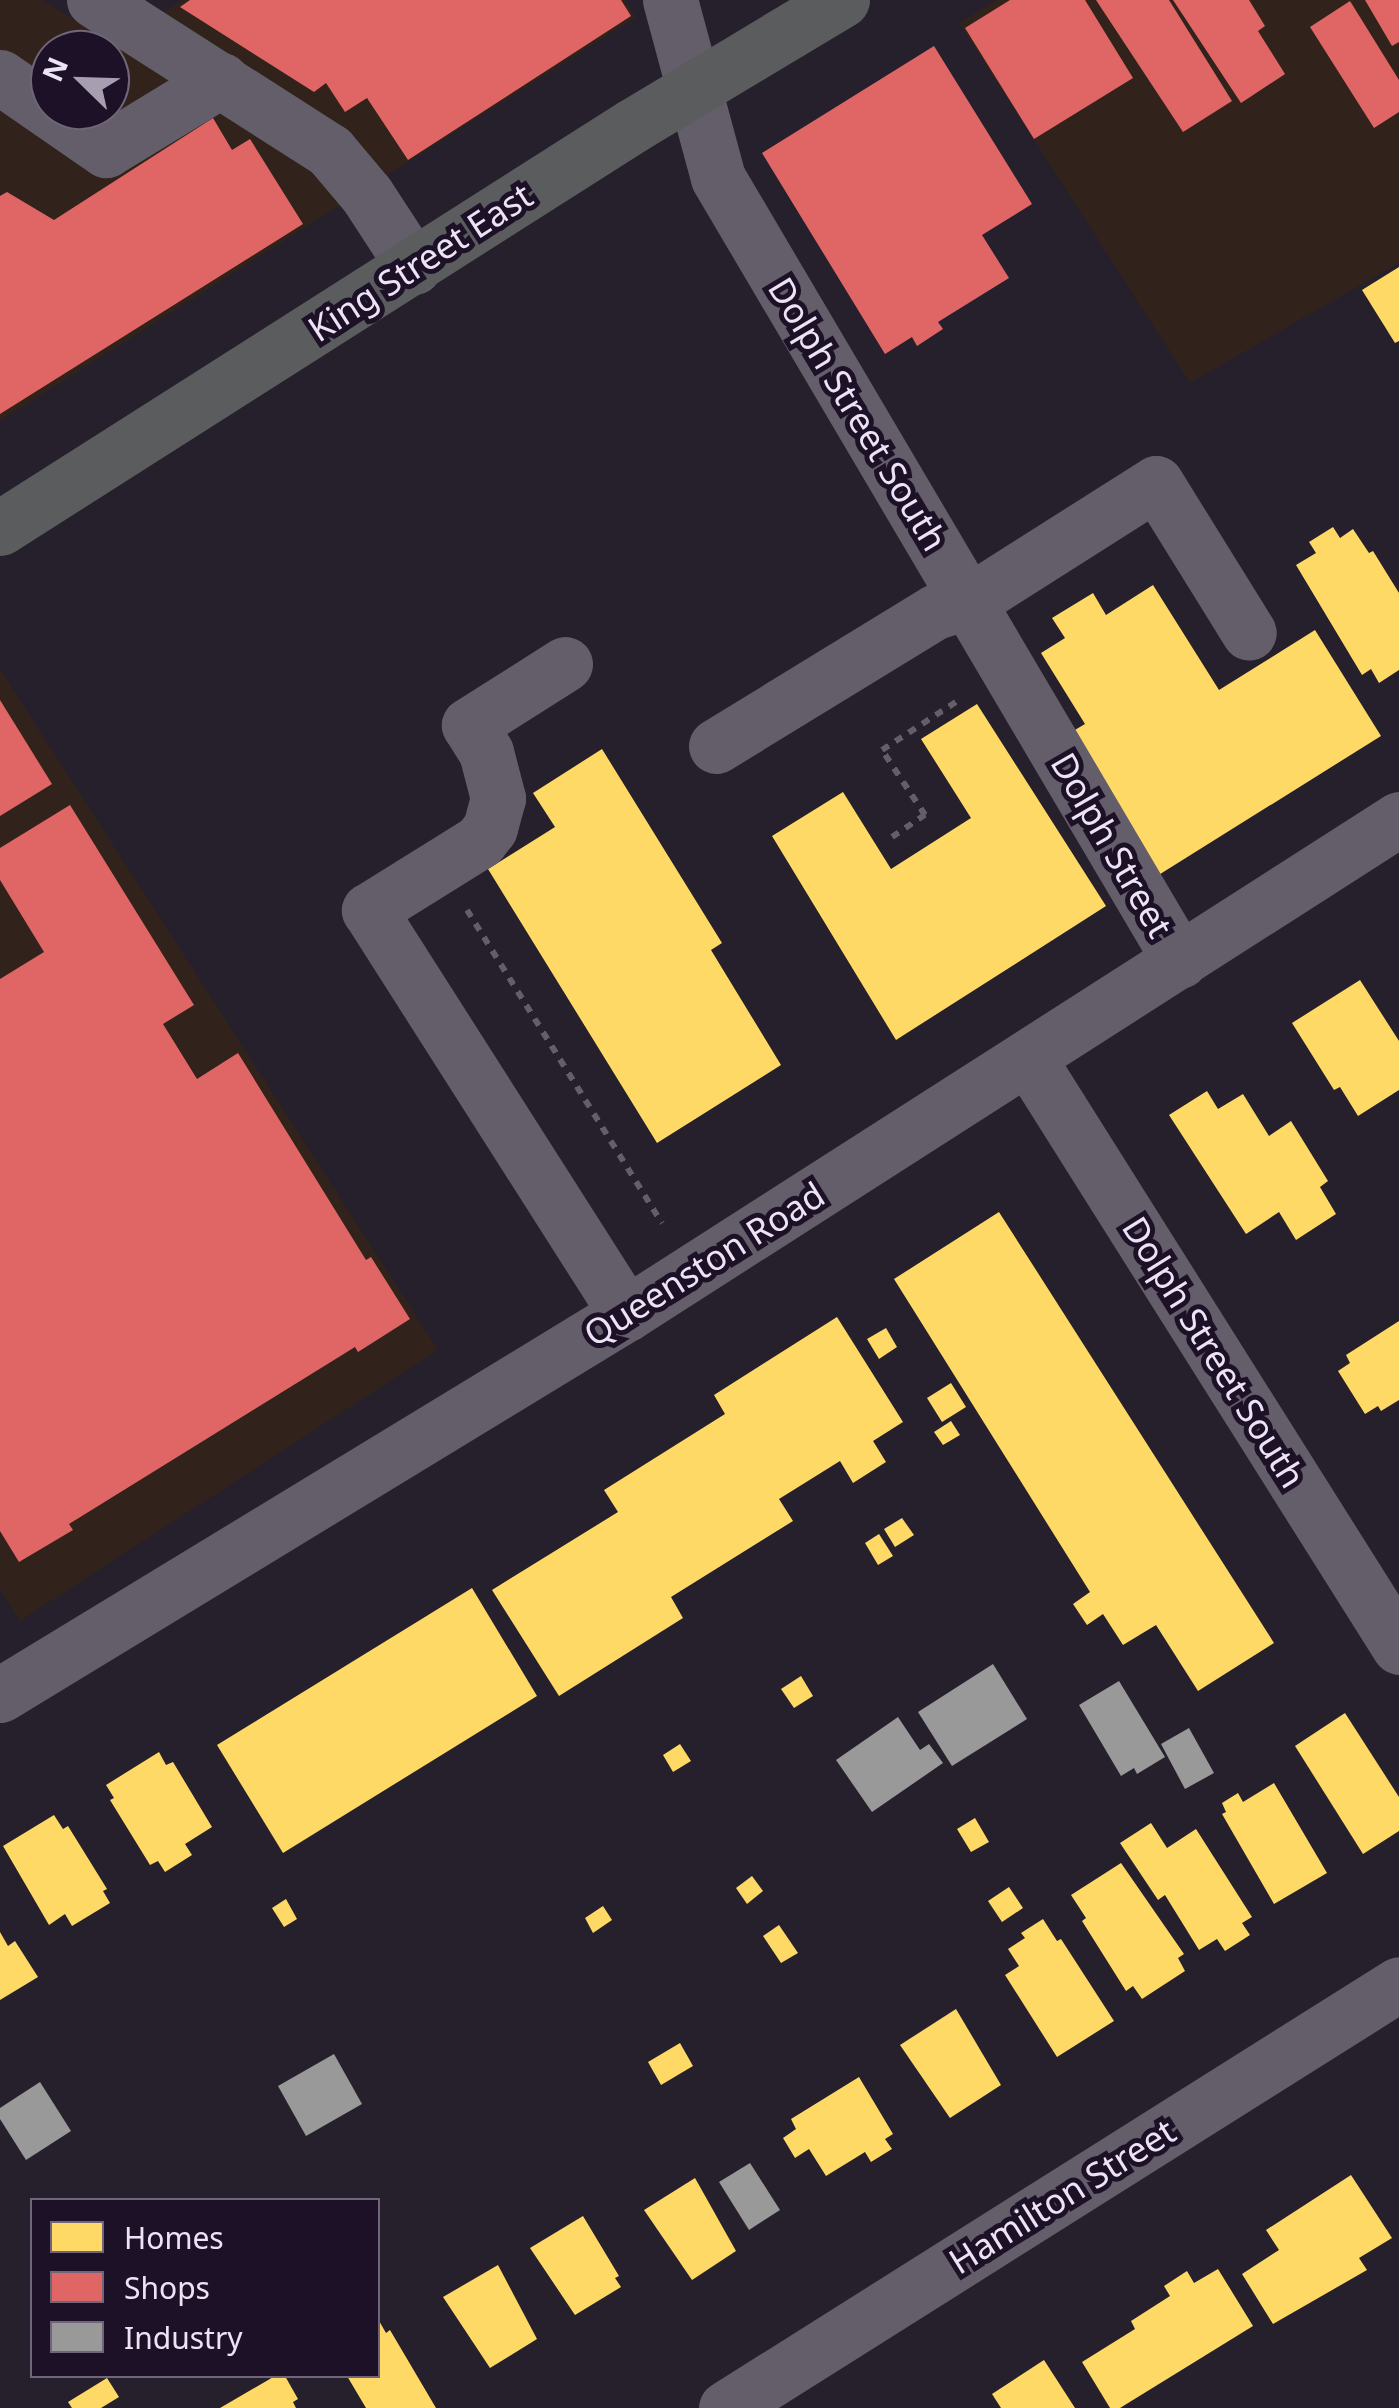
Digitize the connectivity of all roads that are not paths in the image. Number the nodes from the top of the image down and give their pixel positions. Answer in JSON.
{"nodes":[{"id":1,"x":670,"y":0,"type":"edge"},
{"id":2,"x":842,"y":0,"type":"edge"},
{"id":3,"x":127,"y":7,"type":"edge"},
{"id":4,"x":0,"y":78,"type":"edge"},
{"id":5,"x":220,"y":80,"type":"junction"},
{"id":6,"x":695,"y":88,"type":"junction"},
{"id":7,"x":414,"y":267,"type":"junction"},
{"id":8,"x":0,"y":528,"type":"edge"},
{"id":9,"x":970,"y":600,"type":"junction"},
{"id":10,"x":1249,"y":633,"type":"dead end"},
{"id":11,"x":565,"y":664,"type":"dead end"},
{"id":12,"x":1044,"y":730,"type":"joint"},
{"id":13,"x":716,"y":746,"type":"dead end"},
{"id":14,"x":1399,"y":820,"type":"edge"},
{"id":15,"x":1180,"y":961,"type":"junction"},
{"id":16,"x":1028,"y":1058,"type":"junction"},
{"id":17,"x":626,"y":1314,"type":"junction"},
{"id":18,"x":1399,"y":1647,"type":"edge"},
{"id":19,"x":0,"y":1695,"type":"edge"},
{"id":20,"x":1399,"y":1984,"type":"edge"},
{"id":21,"x":726,"y":2408,"type":"edge"}],
"edges":[{"from":1,"to":6,"type":"street","name":"Dolph Street South"},
{"from":2,"to":6,"type":"main road","name":"King Street East"},
{"from":3,"to":5,"type":"street"},
{"from":4,"to":5,"type":"street"},
{"from":5,"to":7,"type":"street"},
{"from":6,"to":7,"type":"main road","name":"King Street East"},
{"from":6,"to":9,"type":"street","name":"Dolph Street South"},
{"from":7,"to":8,"type":"main road","name":"King Street East"},
{"from":9,"to":10,"type":"street"},
{"from":9,"to":12,"type":"street","name":"Dolph Street South"},
{"from":9,"to":13,"type":"street"},
{"from":11,"to":17,"type":"street"},
{"from":12,"to":15,"type":"street","name":"Dolph Street"},
{"from":14,"to":15,"type":"street","name":"Queenston Road"},
{"from":15,"to":16,"type":"street","name":"Queenston Road"},
{"from":16,"to":17,"type":"street","name":"Queenston Road"},
{"from":16,"to":18,"type":"street","name":"Dolph Street South"},
{"from":17,"to":19,"type":"street","name":"Queenston Road"},
{"from":20,"to":21,"type":"street","name":"Hamilton Street"}]}
